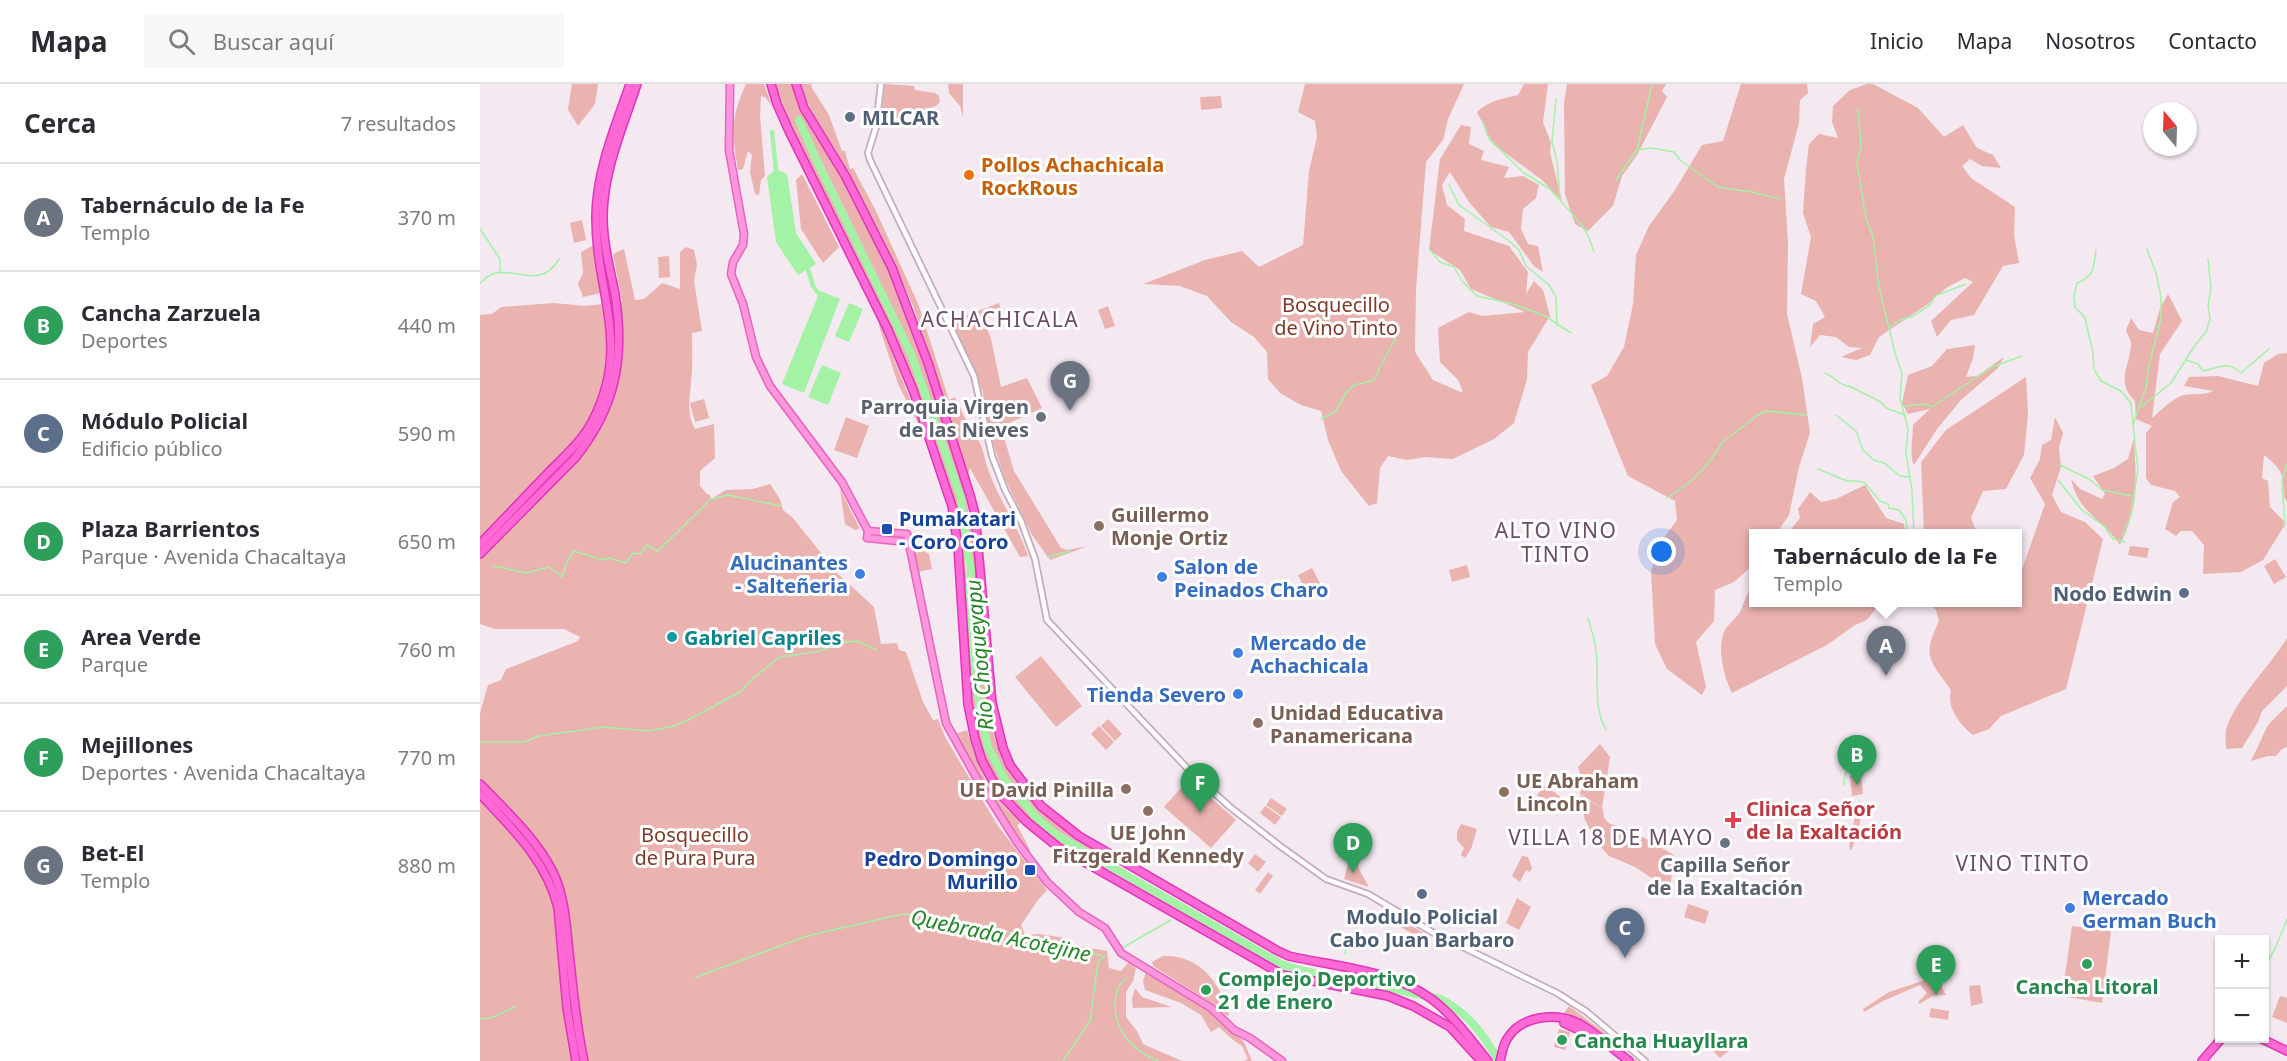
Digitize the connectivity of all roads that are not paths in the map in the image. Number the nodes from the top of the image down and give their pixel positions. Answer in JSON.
{"nodes":[{"id":1,"x":630,"y":84,"type":"edge"},
{"id":2,"x":637,"y":84,"type":"edge"},
{"id":3,"x":730,"y":84,"type":"edge"},
{"id":4,"x":771,"y":84,"type":"edge"},
{"id":5,"x":795,"y":84,"type":"edge"},
{"id":6,"x":880,"y":84,"type":"edge"},
{"id":7,"x":867,"y":534,"type":"junction"},
{"id":8,"x":908,"y":542,"type":"junction"},
{"id":9,"x":480,"y":544,"type":"edge"},
{"id":10,"x":480,"y":554,"type":"edge"},
{"id":11,"x":480,"y":784,"type":"edge"},
{"id":12,"x":480,"y":794,"type":"edge"},
{"id":13,"x":2269,"y":1042,"type":"edge"},
{"id":14,"x":1508,"y":1043,"type":"junction"},
{"id":15,"x":2218,"y":1043,"type":"edge"},
{"id":16,"x":2287,"y":1050,"type":"edge"},
{"id":17,"x":576,"y":1061,"type":"edge"},
{"id":18,"x":584,"y":1061,"type":"edge"},
{"id":19,"x":1282,"y":1061,"type":"edge"},
{"id":20,"x":1481,"y":1061,"type":"edge"},
{"id":21,"x":1488,"y":1061,"type":"edge"},
{"id":22,"x":1500,"y":1061,"type":"edge"},
{"id":23,"x":1504,"y":1061,"type":"edge"},
{"id":24,"x":1622,"y":1061,"type":"edge"},
{"id":25,"x":1629,"y":1061,"type":"edge"},
{"id":26,"x":1644,"y":1061,"type":"edge"},
{"id":27,"x":2202,"y":1061,"type":"edge"}],
"edges":[{"from":1,"to":9,"type":"highway"},
{"from":2,"to":10,"type":"highway"},
{"from":3,"to":7,"type":"main road"},
{"from":4,"to":20,"type":"highway"},
{"from":5,"to":21,"type":"highway"},
{"from":6,"to":26,"type":"street"},
{"from":7,"to":8,"type":"main road"},
{"from":7,"to":8,"type":"main road"},
{"from":8,"to":19,"type":"main road"},
{"from":11,"to":18,"type":"highway"},
{"from":12,"to":17,"type":"highway"},
{"from":13,"to":16,"type":"highway"},
{"from":14,"to":22,"type":"highway"},
{"from":14,"to":23,"type":"highway"},
{"from":14,"to":24,"type":"highway"},
{"from":14,"to":25,"type":"highway"},
{"from":15,"to":27,"type":"highway"}]}
